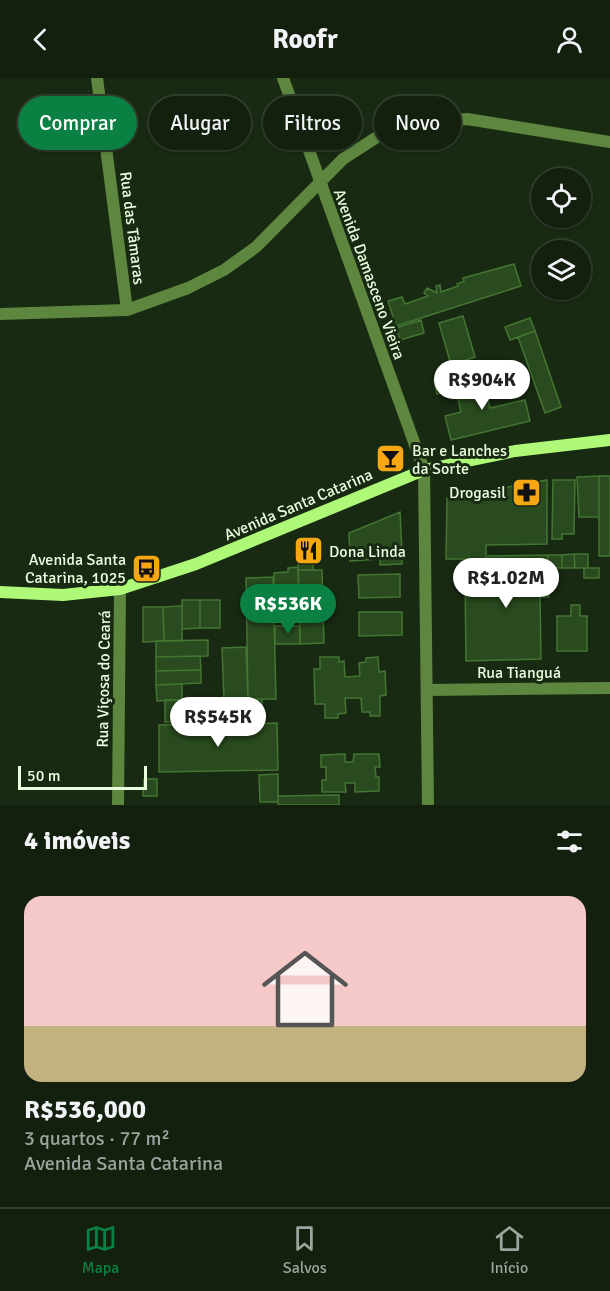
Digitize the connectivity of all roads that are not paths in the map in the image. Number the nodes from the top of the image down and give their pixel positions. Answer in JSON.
{"nodes":[{"id":1,"x":97,"y":78,"type":"edge"},
{"id":2,"x":283,"y":78,"type":"edge"},
{"id":3,"x":610,"y":142,"type":"edge"},
{"id":4,"x":319,"y":181,"type":"junction"},
{"id":5,"x":127,"y":310,"type":"junction"},
{"id":6,"x":0,"y":314,"type":"edge"},
{"id":7,"x":610,"y":440,"type":"edge"},
{"id":8,"x":424,"y":470,"type":"junction"},
{"id":9,"x":120,"y":589,"type":"junction"},
{"id":10,"x":0,"y":592,"type":"edge"},
{"id":11,"x":610,"y":688,"type":"edge"},
{"id":12,"x":427,"y":690,"type":"junction"},
{"id":13,"x":118,"y":805,"type":"edge"},
{"id":14,"x":428,"y":805,"type":"edge"}],
"edges":[{"from":1,"to":5,"type":"street","name":"Rua das Tâmaras"},
{"from":2,"to":4,"type":"street","name":"Avenida Damasceno Vieira"},
{"from":3,"to":4,"type":"street"},
{"from":4,"to":5,"type":"street"},
{"from":4,"to":8,"type":"street","name":"Avenida Damasceno Vieira"},
{"from":5,"to":6,"type":"street"},
{"from":7,"to":8,"type":"street","name":"Avenida Santa Catarina"},
{"from":8,"to":9,"type":"street","name":"Avenida Santa Catarina"},
{"from":8,"to":12,"type":"street","name":"Avenida Damasceno Vieira"},
{"from":9,"to":10,"type":"street","name":"Avenida Santa Catarina"},
{"from":9,"to":13,"type":"street","name":"Rua Viçosa do Ceará"},
{"from":11,"to":12,"type":"street","name":"Rua Tianguá"},
{"from":12,"to":14,"type":"street","name":"Avenida Damasceno Vieira"}]}
